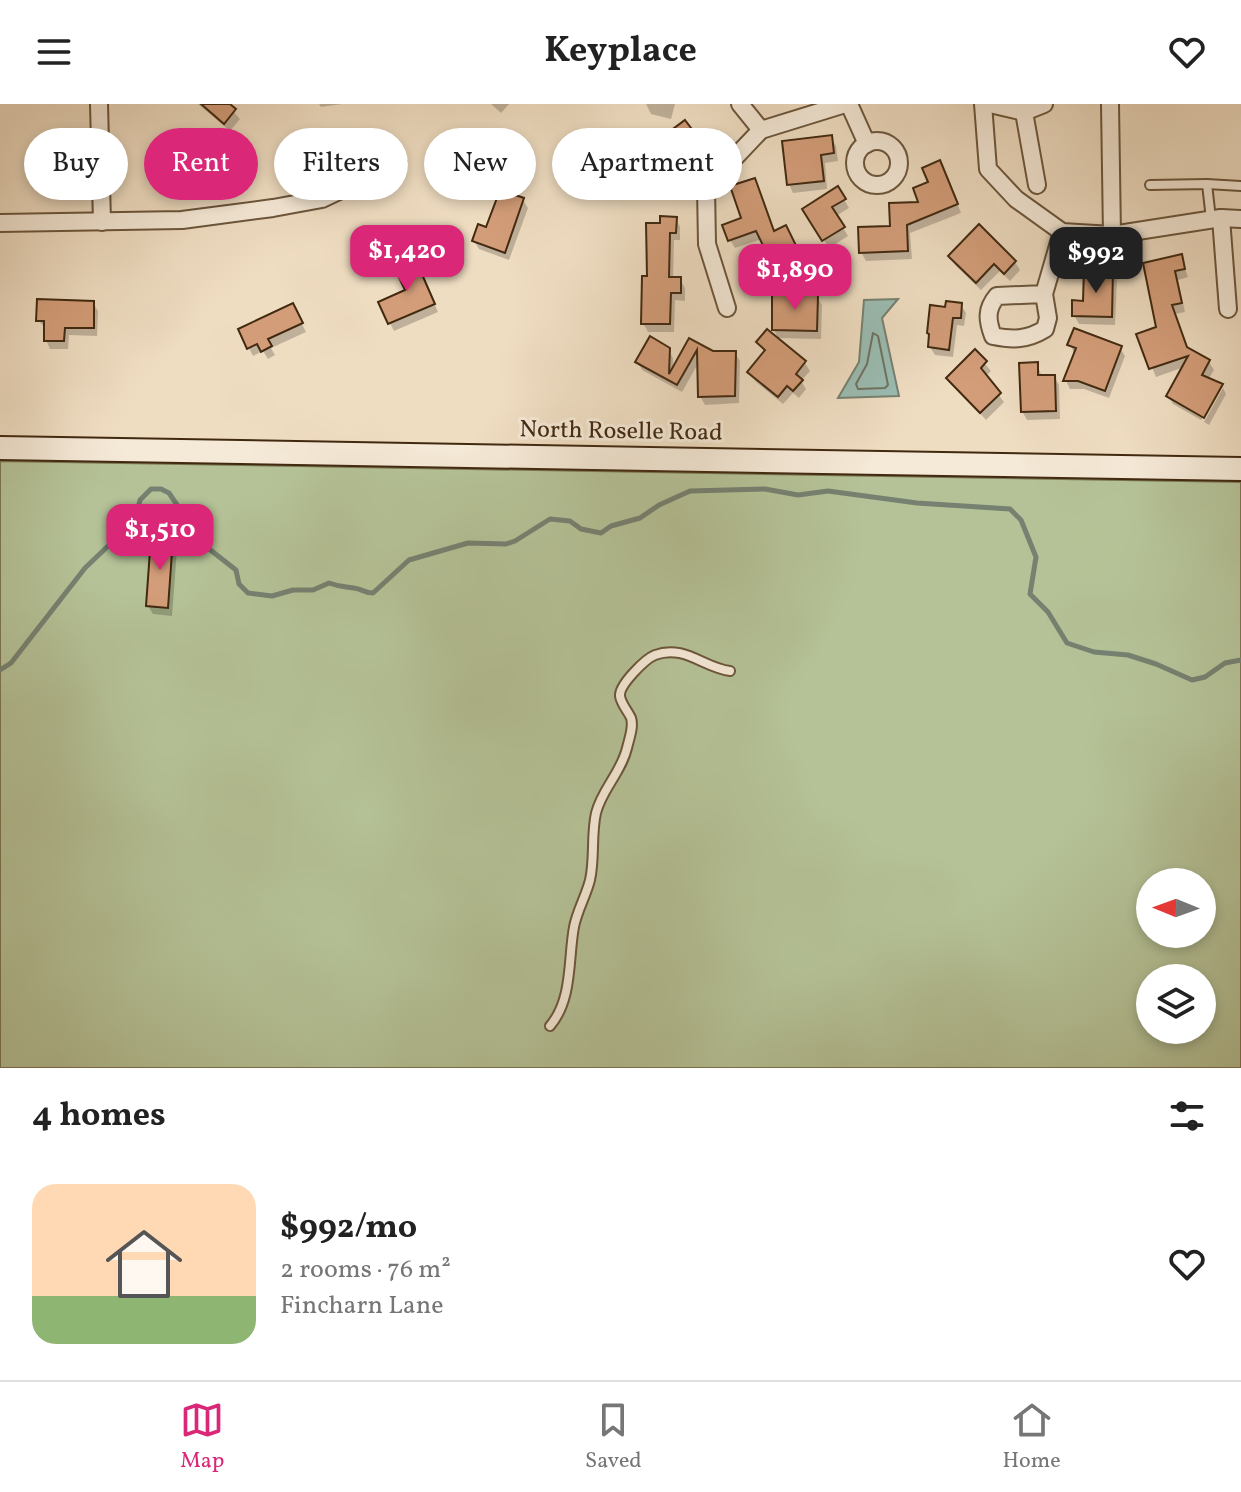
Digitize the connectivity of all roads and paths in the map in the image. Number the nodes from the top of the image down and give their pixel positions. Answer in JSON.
{"nodes":[{"id":1,"x":99,"y":104,"type":"edge"},
{"id":2,"x":740,"y":104,"type":"edge"},
{"id":3,"x":847,"y":104,"type":"edge"},
{"id":4,"x":983,"y":104,"type":"edge"},
{"id":5,"x":990,"y":104,"type":"edge"},
{"id":6,"x":1044,"y":104,"type":"edge"},
{"id":7,"x":1110,"y":104,"type":"edge"},
{"id":8,"x":1024,"y":112,"type":"junction"},
{"id":9,"x":761,"y":130,"type":"junction"},
{"id":10,"x":867,"y":144,"type":"dead end"},
{"id":11,"x":1207,"y":184,"type":"junction"},
{"id":12,"x":1037,"y":185,"type":"dead end"},
{"id":13,"x":1150,"y":185,"type":"dead end"},
{"id":14,"x":1241,"y":186,"type":"edge"},
{"id":15,"x":318,"y":200,"type":"edge"},
{"id":16,"x":1216,"y":219,"type":"junction"},
{"id":17,"x":1241,"y":219,"type":"edge"},
{"id":18,"x":102,"y":222,"type":"junction"},
{"id":19,"x":0,"y":223,"type":"edge"},
{"id":20,"x":1062,"y":232,"type":"junction"},
{"id":21,"x":1112,"y":235,"type":"junction"},
{"id":22,"x":1044,"y":294,"type":"dead end"},
{"id":23,"x":727,"y":308,"type":"dead end"},
{"id":24,"x":1228,"y":309,"type":"dead end"},
{"id":25,"x":0,"y":448,"type":"edge"},
{"id":26,"x":1241,"y":469,"type":"edge"},
{"id":27,"x":730,"y":671,"type":"dead end"},
{"id":28,"x":550,"y":1026,"type":"dead end"}],
"edges":[{"from":1,"to":18,"type":"street"},
{"from":2,"to":9,"type":"street"},
{"from":3,"to":9,"type":"street"},
{"from":3,"to":10,"type":"street"},
{"from":4,"to":20,"type":"street"},
{"from":5,"to":8,"type":"street"},
{"from":6,"to":8,"type":"street"},
{"from":7,"to":21,"type":"street"},
{"from":8,"to":12,"type":"street"},
{"from":9,"to":23,"type":"street"},
{"from":11,"to":13,"type":"lane"},
{"from":11,"to":14,"type":"lane"},
{"from":11,"to":16,"type":"lane"},
{"from":15,"to":18,"type":"street"},
{"from":16,"to":17,"type":"street"},
{"from":16,"to":21,"type":"street"},
{"from":16,"to":24,"type":"street"},
{"from":18,"to":19,"type":"street"},
{"from":20,"to":21,"type":"street"},
{"from":20,"to":22,"type":"street"},
{"from":25,"to":26,"type":"main road","name":"North Roselle Road"},
{"from":27,"to":28,"type":"lane"}]}
